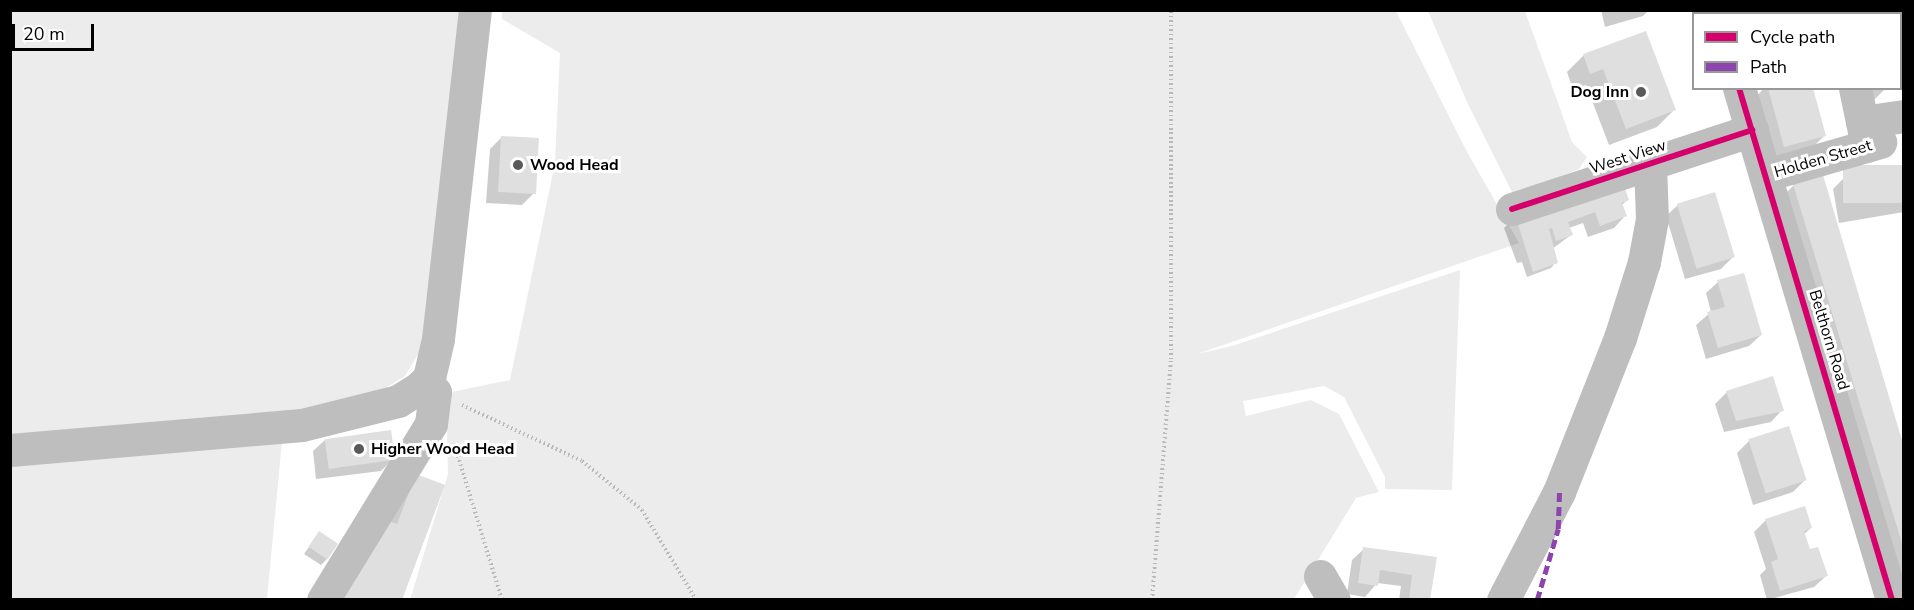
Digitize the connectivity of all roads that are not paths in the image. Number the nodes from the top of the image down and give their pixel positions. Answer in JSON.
{"nodes":[{"id":1,"x":475,"y":10,"type":"edge"},
{"id":2,"x":1740,"y":90,"type":"edge"},
{"id":3,"x":1856,"y":90,"type":"edge"},
{"id":4,"x":1904,"y":116,"type":"edge"},
{"id":5,"x":1752,"y":130,"type":"junction"},
{"id":6,"x":1870,"y":137,"type":"junction"},
{"id":7,"x":1650,"y":164,"type":"junction"},
{"id":8,"x":1766,"y":175,"type":"junction"},
{"id":9,"x":1512,"y":209,"type":"dead end"},
{"id":10,"x":430,"y":387,"type":"junction"},
{"id":11,"x":10,"y":450,"type":"edge"},
{"id":12,"x":324,"y":600,"type":"edge"},
{"id":13,"x":1503,"y":600,"type":"edge"},
{"id":14,"x":1892,"y":600,"type":"edge"}],
"edges":[{"from":1,"to":10,"type":"street"},
{"from":2,"to":5,"type":"street","name":"Belthorn Road"},
{"from":3,"to":6,"type":"street"},
{"from":4,"to":6,"type":"street","name":"Holden Street"},
{"from":5,"to":7,"type":"street","name":"West View"},
{"from":5,"to":8,"type":"street","name":"Belthorn Road"},
{"from":6,"to":8,"type":"street","name":"Holden Street"},
{"from":7,"to":9,"type":"street","name":"West View"},
{"from":7,"to":13,"type":"street"},
{"from":8,"to":14,"type":"street","name":"Belthorn Road"},
{"from":10,"to":11,"type":"street"},
{"from":10,"to":12,"type":"street"}]}
